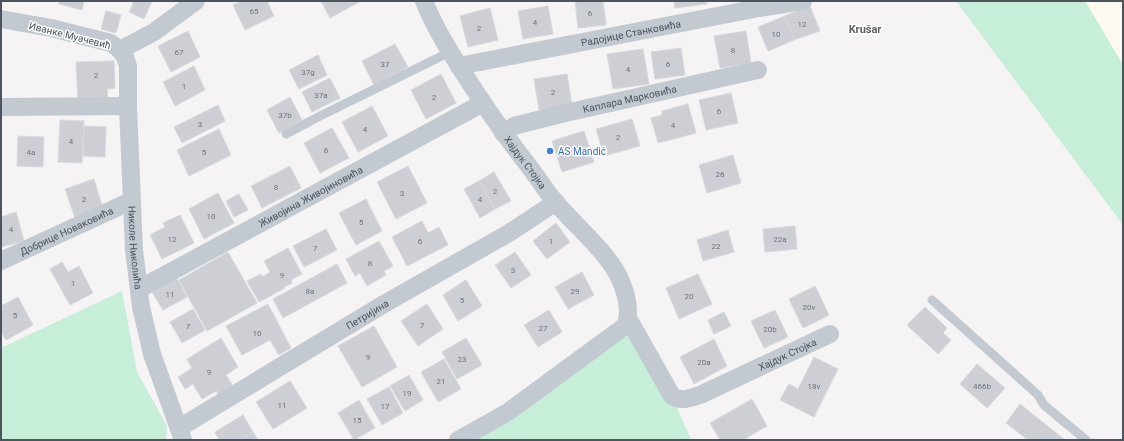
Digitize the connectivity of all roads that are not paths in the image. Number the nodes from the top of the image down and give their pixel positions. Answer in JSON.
{"nodes":[{"id":1,"x":196,"y":1,"type":"edge"},
{"id":2,"x":424,"y":1,"type":"edge"},
{"id":3,"x":803,"y":1,"type":"edge"},
{"id":4,"x":1,"y":18,"type":"edge"},
{"id":5,"x":120,"y":50,"type":"junction"},
{"id":6,"x":455,"y":59,"type":"junction"},
{"id":7,"x":758,"y":70,"type":"dead end"},
{"id":8,"x":483,"y":103,"type":"junction"},
{"id":9,"x":128,"y":106,"type":"junction"},
{"id":10,"x":1,"y":107,"type":"edge"},
{"id":11,"x":503,"y":133,"type":"junction"},
{"id":12,"x":286,"y":134,"type":"dead end"},
{"id":13,"x":131,"y":201,"type":"junction"},
{"id":14,"x":556,"y":202,"type":"junction"},
{"id":15,"x":1,"y":261,"type":"edge"},
{"id":16,"x":139,"y":289,"type":"junction"},
{"id":17,"x":932,"y":300,"type":"dead end"},
{"id":18,"x":628,"y":318,"type":"junction"},
{"id":19,"x":830,"y":334,"type":"dead end"},
{"id":20,"x":181,"y":434,"type":"edge"},
{"id":21,"x":458,"y":440,"type":"edge"},
{"id":22,"x":1086,"y":440,"type":"edge"}],
"edges":[{"from":1,"to":5,"type":"street","name":"Иванке Муачевић"},
{"from":2,"to":6,"type":"street","name":"Хајдук Стојка"},
{"from":3,"to":6,"type":"street","name":"Радојице Станковића"},
{"from":4,"to":5,"type":"street","name":"Иванке Муачевић"},
{"from":5,"to":9,"type":"street","name":"Николе Николића"},
{"from":6,"to":8,"type":"street","name":"Хајдук Стојка"},
{"from":6,"to":12,"type":"lane"},
{"from":7,"to":11,"type":"street","name":"Каплара Марковића"},
{"from":8,"to":11,"type":"street","name":"Хајдук Стојка"},
{"from":8,"to":16,"type":"street","name":"Живојина Живојиновића"},
{"from":9,"to":10,"type":"street"},
{"from":9,"to":13,"type":"street","name":"Николе Николића"},
{"from":11,"to":14,"type":"street","name":"Хајдук Стојка"},
{"from":13,"to":15,"type":"street","name":"Добрице Новаковића"},
{"from":13,"to":16,"type":"street","name":"Николе Николића"},
{"from":14,"to":18,"type":"street","name":"Хајдук Стојка"},
{"from":14,"to":20,"type":"street","name":"Петријина"},
{"from":16,"to":20,"type":"street","name":"Николе Николића"},
{"from":17,"to":22,"type":"lane"},
{"from":18,"to":19,"type":"street","name":"Хајдук Стојка"},
{"from":18,"to":21,"type":"street"}]}
